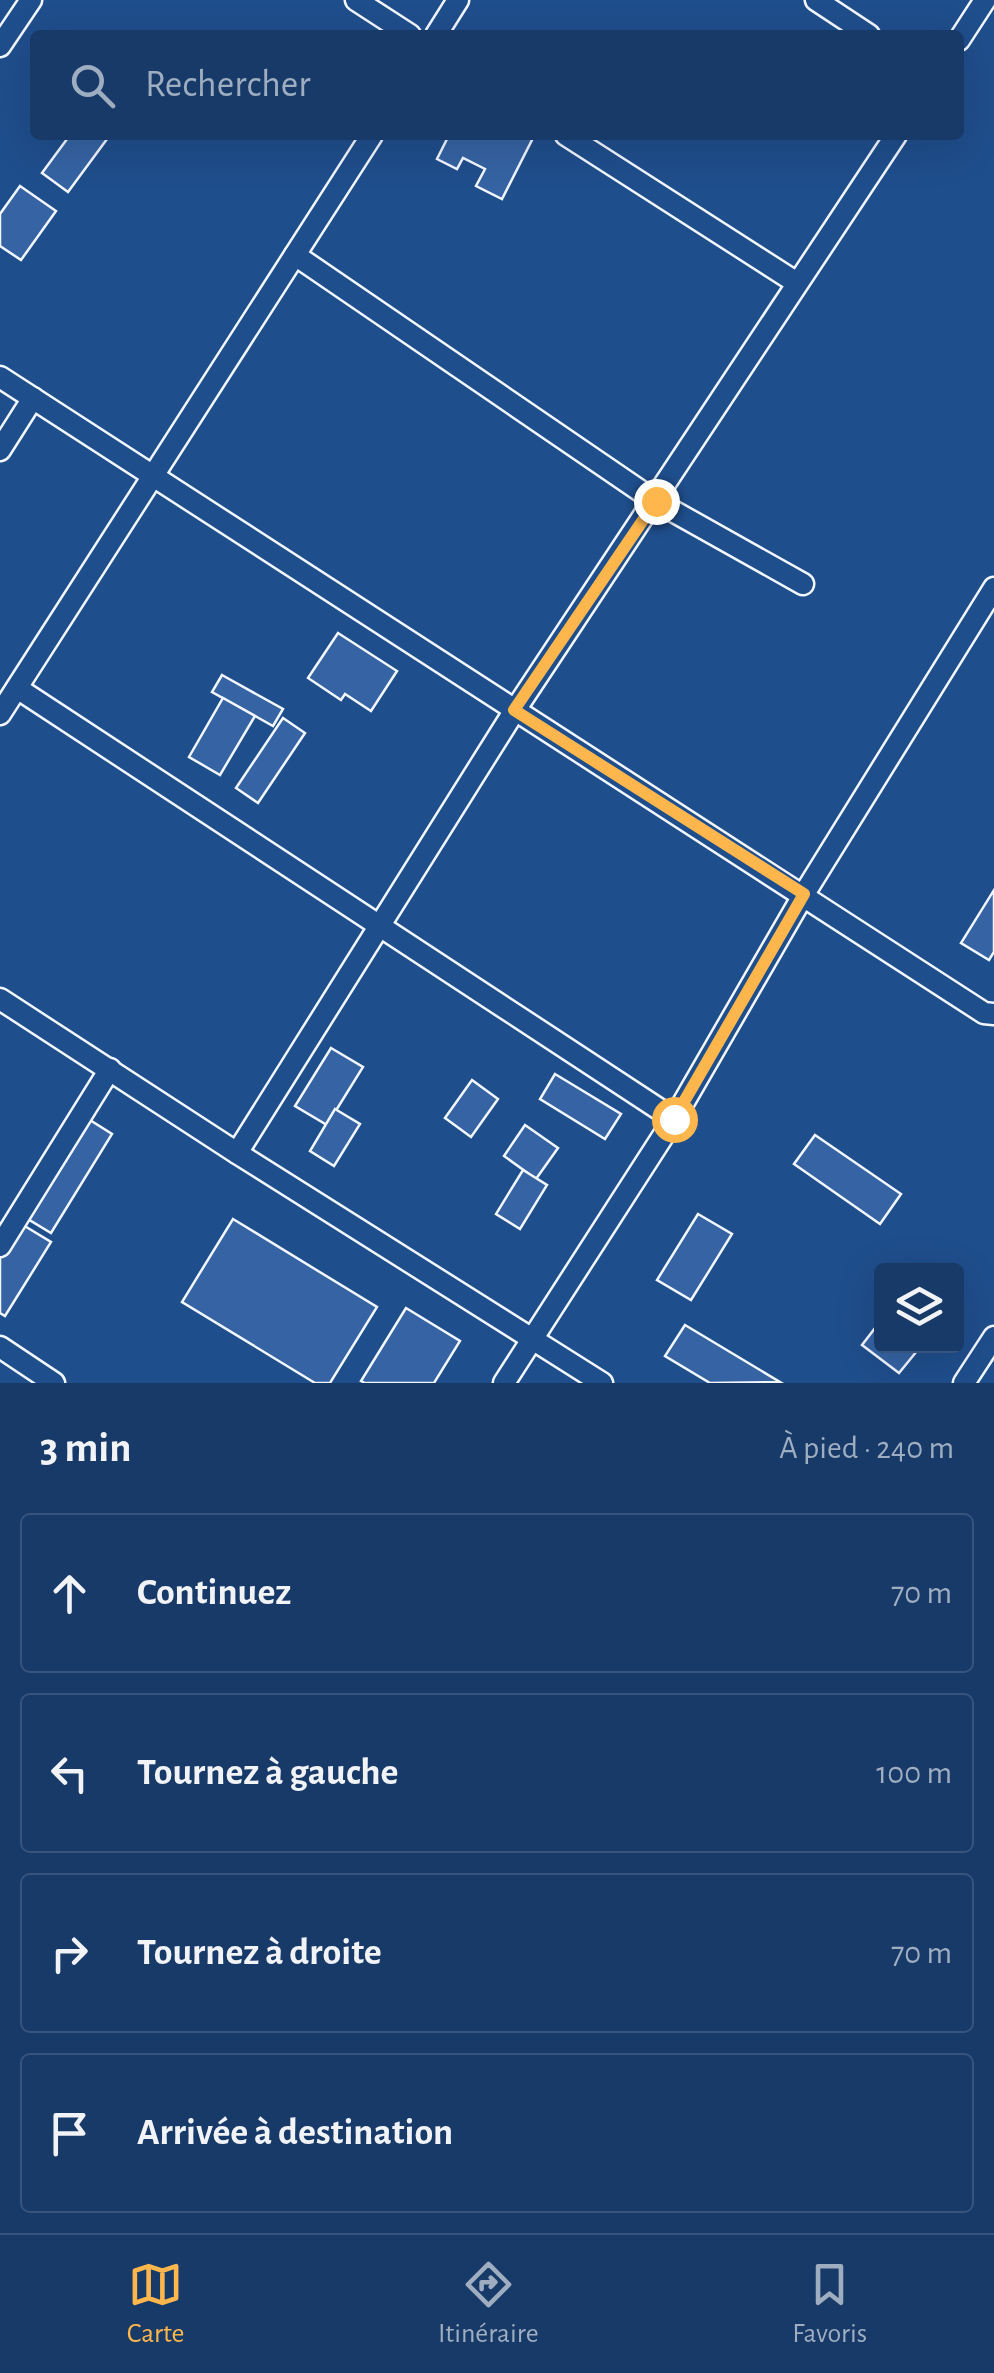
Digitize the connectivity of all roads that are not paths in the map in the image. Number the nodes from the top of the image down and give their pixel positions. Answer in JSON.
{"nodes":[{"id":1,"x":32,"y":0,"type":"edge"},
{"id":2,"x":356,"y":0,"type":"edge"},
{"id":3,"x":458,"y":0,"type":"edge"},
{"id":4,"x":816,"y":0,"type":"edge"},
{"id":5,"x":985,"y":0,"type":"edge"},
{"id":6,"x":402,"y":30,"type":"edge"},
{"id":7,"x":439,"y":30,"type":"edge"},
{"id":8,"x":861,"y":30,"type":"edge"},
{"id":9,"x":964,"y":32,"type":"edge"},
{"id":10,"x":0,"y":46,"type":"edge"},
{"id":11,"x":369,"y":140,"type":"edge"},
{"id":12,"x":574,"y":140,"type":"edge"},
{"id":13,"x":893,"y":140,"type":"edge"},
{"id":14,"x":295,"y":255,"type":"junction"},
{"id":15,"x":798,"y":282,"type":"junction"},
{"id":16,"x":0,"y":377,"type":"edge"},
{"id":17,"x":33,"y":398,"type":"junction"},
{"id":18,"x":0,"y":450,"type":"edge"},
{"id":19,"x":155,"y":477,"type":"junction"},
{"id":20,"x":656,"y":501,"type":"junction"},
{"id":21,"x":803,"y":584,"type":"dead end"},
{"id":22,"x":994,"y":588,"type":"edge"},
{"id":23,"x":17,"y":688,"type":"junction"},
{"id":24,"x":514,"y":710,"type":"junction"},
{"id":25,"x":0,"y":714,"type":"edge"},
{"id":26,"x":804,"y":894,"type":"junction"},
{"id":27,"x":378,"y":927,"type":"junction"},
{"id":28,"x":0,"y":999,"type":"edge"},
{"id":29,"x":994,"y":1014,"type":"edge"},
{"id":30,"x":110,"y":1069,"type":"junction"},
{"id":31,"x":674,"y":1119,"type":"junction"},
{"id":32,"x":237,"y":1154,"type":"junction"},
{"id":33,"x":0,"y":1246,"type":"edge"},
{"id":34,"x":994,"y":1338,"type":"edge"},
{"id":35,"x":530,"y":1339,"type":"junction"},
{"id":36,"x":0,"y":1348,"type":"edge"},
{"id":37,"x":54,"y":1383,"type":"edge"},
{"id":38,"x":504,"y":1383,"type":"edge"},
{"id":39,"x":602,"y":1383,"type":"edge"},
{"id":40,"x":964,"y":1383,"type":"edge"}],
"edges":[{"from":1,"to":10,"type":"street"},
{"from":2,"to":6,"type":"street"},
{"from":3,"to":7,"type":"street"},
{"from":4,"to":8,"type":"street"},
{"from":5,"to":9,"type":"street"},
{"from":11,"to":14,"type":"street"},
{"from":12,"to":15,"type":"street"},
{"from":13,"to":15,"type":"street"},
{"from":14,"to":19,"type":"street"},
{"from":14,"to":20,"type":"street"},
{"from":15,"to":20,"type":"street"},
{"from":16,"to":17,"type":"street"},
{"from":17,"to":18,"type":"street"},
{"from":17,"to":19,"type":"street"},
{"from":19,"to":23,"type":"street"},
{"from":19,"to":24,"type":"street"},
{"from":20,"to":21,"type":"street"},
{"from":20,"to":24,"type":"street"},
{"from":22,"to":26,"type":"street"},
{"from":23,"to":25,"type":"street"},
{"from":23,"to":27,"type":"street"},
{"from":24,"to":26,"type":"street"},
{"from":24,"to":27,"type":"street"},
{"from":26,"to":29,"type":"street"},
{"from":26,"to":31,"type":"street"},
{"from":27,"to":31,"type":"street"},
{"from":27,"to":32,"type":"street"},
{"from":28,"to":30,"type":"street"},
{"from":30,"to":32,"type":"street"},
{"from":30,"to":33,"type":"street"},
{"from":31,"to":35,"type":"street"},
{"from":32,"to":35,"type":"street"},
{"from":34,"to":40,"type":"street"},
{"from":35,"to":38,"type":"street"},
{"from":35,"to":39,"type":"street"},
{"from":36,"to":37,"type":"street"}]}
